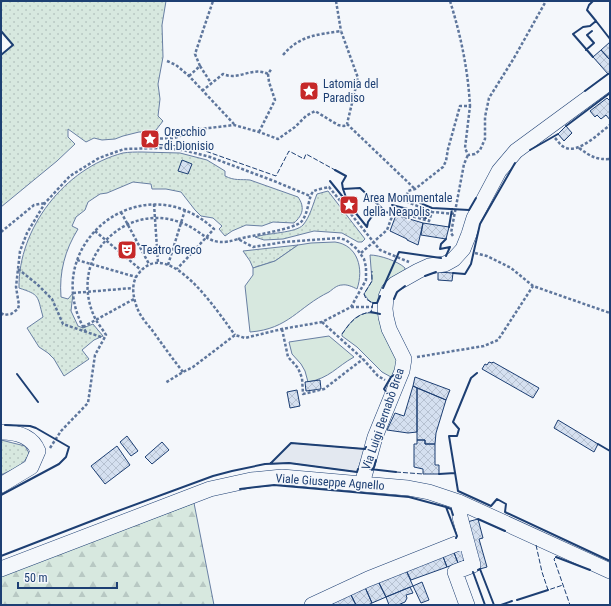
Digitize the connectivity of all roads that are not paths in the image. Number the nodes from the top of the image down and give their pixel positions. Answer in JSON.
{"nodes":[{"id":1,"x":610,"y":82,"type":"edge"},
{"id":2,"x":1,"y":432,"type":"edge"},
{"id":3,"x":362,"y":484,"type":"junction"},
{"id":4,"x":1,"y":485,"type":"edge"},
{"id":5,"x":459,"y":502,"type":"junction"},
{"id":6,"x":466,"y":540,"type":"junction"},
{"id":7,"x":1,"y":569,"type":"edge"},
{"id":8,"x":610,"y":571,"type":"edge"},
{"id":9,"x":312,"y":605,"type":"edge"},
{"id":10,"x":467,"y":605,"type":"edge"}],
"edges":[{"from":1,"to":3,"type":"street","name":"Via Luigi Bernabò Brea"},
{"from":2,"to":4,"type":"street"},
{"from":3,"to":5,"type":"street","name":"Viale Giuseppe Agnello"},
{"from":3,"to":7,"type":"street","name":"Viale Giuseppe Agnello"},
{"from":5,"to":6,"type":"street"},
{"from":5,"to":8,"type":"street","name":"Viale Giuseppe Agnello"},
{"from":6,"to":9,"type":"street"},
{"from":6,"to":10,"type":"street"}]}
